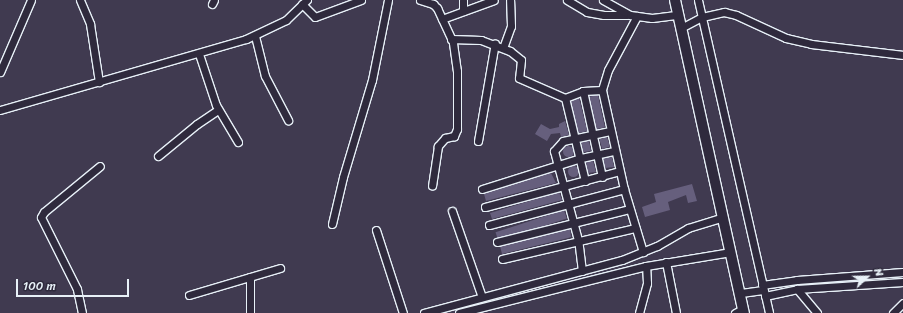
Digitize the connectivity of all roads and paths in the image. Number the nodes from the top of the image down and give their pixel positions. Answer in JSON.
{"nodes":[{"id":1,"x":31,"y":0,"type":"edge"},
{"id":2,"x":80,"y":0,"type":"edge"},
{"id":3,"x":361,"y":0,"type":"edge"},
{"id":4,"x":388,"y":0,"type":"edge"},
{"id":5,"x":420,"y":0,"type":"edge"},
{"id":6,"x":463,"y":0,"type":"edge"},
{"id":7,"x":494,"y":0,"type":"edge"},
{"id":8,"x":510,"y":0,"type":"edge"},
{"id":9,"x":567,"y":0,"type":"edge"},
{"id":10,"x":603,"y":0,"type":"edge"},
{"id":11,"x":674,"y":0,"type":"edge"},
{"id":12,"x":698,"y":0,"type":"edge"},
{"id":13,"x":304,"y":2,"type":"edge"},
{"id":14,"x":463,"y":11,"type":"junction"},
{"id":15,"x":678,"y":15,"type":"junction"},
{"id":16,"x":634,"y":16,"type":"junction"},
{"id":17,"x":702,"y":16,"type":"junction"},
{"id":18,"x":442,"y":19,"type":"junction"},
{"id":19,"x":681,"y":28,"type":"junction"},
{"id":20,"x":255,"y":36,"type":"junction"},
{"id":21,"x":451,"y":39,"type":"junction"},
{"id":22,"x":495,"y":43,"type":"junction"},
{"id":23,"x":503,"y":48,"type":"junction"},
{"id":24,"x":199,"y":54,"type":"junction"},
{"id":25,"x":903,"y":55,"type":"edge"},
{"id":26,"x":0,"y":72,"type":"edge"},
{"id":27,"x":99,"y":82,"type":"junction"},
{"id":28,"x":583,"y":90,"type":"junction"},
{"id":29,"x":602,"y":90,"type":"junction"},
{"id":30,"x":565,"y":98,"type":"junction"},
{"id":31,"x":0,"y":110,"type":"edge"},
{"id":32,"x":218,"y":110,"type":"junction"},
{"id":33,"x":288,"y":120,"type":"dead end"},
{"id":34,"x":610,"y":131,"type":"junction"},
{"id":35,"x":592,"y":134,"type":"junction"},
{"id":36,"x":576,"y":138,"type":"junction"},
{"id":37,"x":478,"y":141,"type":"dead end"},
{"id":38,"x":238,"y":142,"type":"dead end"},
{"id":39,"x":614,"y":151,"type":"junction"},
{"id":40,"x":597,"y":154,"type":"junction"},
{"id":41,"x":158,"y":156,"type":"dead end"},
{"id":42,"x":580,"y":158,"type":"junction"},
{"id":43,"x":100,"y":166,"type":"dead end"},
{"id":44,"x":556,"y":166,"type":"junction"},
{"id":45,"x":619,"y":172,"type":"junction"},
{"id":46,"x":602,"y":177,"type":"junction"},
{"id":47,"x":586,"y":181,"type":"junction"},
{"id":48,"x":432,"y":186,"type":"dead end"},
{"id":49,"x":562,"y":187,"type":"junction"},
{"id":50,"x":482,"y":189,"type":"dead end"},
{"id":51,"x":624,"y":189,"type":"junction"},
{"id":52,"x":567,"y":204,"type":"junction"},
{"id":53,"x":485,"y":207,"type":"dead end"},
{"id":54,"x":629,"y":209,"type":"junction"},
{"id":55,"x":452,"y":211,"type":"dead end"},
{"id":56,"x":723,"y":217,"type":"junction"},
{"id":57,"x":574,"y":222,"type":"junction"},
{"id":58,"x":332,"y":224,"type":"dead end"},
{"id":59,"x":489,"y":225,"type":"dead end"},
{"id":60,"x":635,"y":228,"type":"junction"},
{"id":61,"x":376,"y":230,"type":"dead end"},
{"id":62,"x":578,"y":240,"type":"junction"},
{"id":63,"x":497,"y":242,"type":"dead end"},
{"id":64,"x":643,"y":252,"type":"junction"},
{"id":65,"x":731,"y":252,"type":"junction"},
{"id":66,"x":502,"y":259,"type":"dead end"},
{"id":67,"x":666,"y":262,"type":"junction"},
{"id":68,"x":646,"y":266,"type":"junction"},
{"id":69,"x":280,"y":268,"type":"dead end"},
{"id":70,"x":582,"y":271,"type":"junction"},
{"id":71,"x":903,"y":272,"type":"edge"},
{"id":72,"x":250,"y":276,"type":"junction"},
{"id":73,"x":903,"y":282,"type":"edge"},
{"id":74,"x":798,"y":289,"type":"junction"},
{"id":75,"x":763,"y":290,"type":"junction"},
{"id":76,"x":741,"y":294,"type":"junction"},
{"id":77,"x":189,"y":295,"type":"dead end"},
{"id":78,"x":482,"y":297,"type":"junction"},
{"id":79,"x":903,"y":303,"type":"edge"},
{"id":80,"x":478,"y":311,"type":"edge"},
{"id":81,"x":741,"y":312,"type":"edge"},
{"id":82,"x":82,"y":313,"type":"edge"},
{"id":83,"x":250,"y":313,"type":"edge"},
{"id":84,"x":403,"y":313,"type":"edge"},
{"id":85,"x":424,"y":313,"type":"edge"},
{"id":86,"x":459,"y":313,"type":"edge"},
{"id":87,"x":639,"y":313,"type":"edge"},
{"id":88,"x":676,"y":313,"type":"edge"},
{"id":89,"x":769,"y":313,"type":"edge"},
{"id":90,"x":817,"y":313,"type":"edge"},
{"id":91,"x":894,"y":313,"type":"edge"}],
"edges":[{"from":1,"to":26,"type":"street"},
{"from":2,"to":27,"type":"street"},
{"from":3,"to":13,"type":"street"},
{"from":4,"to":58,"type":"street"},
{"from":5,"to":18,"type":"street"},
{"from":6,"to":14,"type":"street"},
{"from":7,"to":14,"type":"street"},
{"from":8,"to":23,"type":"street"},
{"from":9,"to":16,"type":"street"},
{"from":10,"to":16,"type":"street"},
{"from":11,"to":15,"type":"street"},
{"from":12,"to":17,"type":"street"},
{"from":13,"to":20,"type":"street"},
{"from":14,"to":18,"type":"street"},
{"from":15,"to":16,"type":"street"},
{"from":15,"to":19,"type":"street"},
{"from":16,"to":29,"type":"street"},
{"from":17,"to":19,"type":"street"},
{"from":17,"to":25,"type":"street"},
{"from":17,"to":75,"type":"street"},
{"from":18,"to":21,"type":"street"},
{"from":19,"to":56,"type":"street"},
{"from":20,"to":24,"type":"street"},
{"from":20,"to":33,"type":"street"},
{"from":21,"to":22,"type":"street"},
{"from":21,"to":48,"type":"street"},
{"from":22,"to":23,"type":"street"},
{"from":22,"to":37,"type":"street"},
{"from":23,"to":30,"type":"street"},
{"from":24,"to":27,"type":"street"},
{"from":24,"to":32,"type":"street"},
{"from":27,"to":31,"type":"street"},
{"from":28,"to":29,"type":"street"},
{"from":28,"to":30,"type":"street"},
{"from":28,"to":35,"type":"street"},
{"from":29,"to":34,"type":"street"},
{"from":30,"to":36,"type":"street"},
{"from":32,"to":38,"type":"street"},
{"from":32,"to":41,"type":"street"},
{"from":34,"to":35,"type":"street"},
{"from":34,"to":39,"type":"street"},
{"from":35,"to":36,"type":"street"},
{"from":35,"to":40,"type":"street"},
{"from":36,"to":42,"type":"street"},
{"from":36,"to":44,"type":"street"},
{"from":39,"to":40,"type":"street"},
{"from":39,"to":45,"type":"street"},
{"from":40,"to":42,"type":"street"},
{"from":40,"to":46,"type":"street"},
{"from":42,"to":44,"type":"street"},
{"from":42,"to":47,"type":"street"},
{"from":43,"to":82,"type":"street"},
{"from":44,"to":49,"type":"street"},
{"from":44,"to":50,"type":"street"},
{"from":45,"to":46,"type":"street"},
{"from":45,"to":51,"type":"street"},
{"from":46,"to":47,"type":"street"},
{"from":47,"to":49,"type":"street"},
{"from":49,"to":52,"type":"street"},
{"from":49,"to":53,"type":"street"},
{"from":51,"to":52,"type":"street"},
{"from":51,"to":54,"type":"street"},
{"from":52,"to":57,"type":"street"},
{"from":52,"to":59,"type":"street"},
{"from":54,"to":57,"type":"street"},
{"from":54,"to":60,"type":"street"},
{"from":55,"to":78,"type":"street"},
{"from":56,"to":64,"type":"street"},
{"from":56,"to":65,"type":"street"},
{"from":57,"to":62,"type":"street"},
{"from":57,"to":63,"type":"street"},
{"from":60,"to":62,"type":"street"},
{"from":60,"to":64,"type":"street"},
{"from":61,"to":84,"type":"street"},
{"from":62,"to":66,"type":"street"},
{"from":62,"to":70,"type":"street"},
{"from":64,"to":70,"type":"street"},
{"from":65,"to":67,"type":"street"},
{"from":65,"to":76,"type":"street"},
{"from":67,"to":68,"type":"street"},
{"from":67,"to":88,"type":"street"},
{"from":68,"to":80,"type":"street"},
{"from":68,"to":87,"type":"street"},
{"from":69,"to":72,"type":"street"},
{"from":70,"to":78,"type":"street"},
{"from":71,"to":75,"type":"street"},
{"from":72,"to":77,"type":"street"},
{"from":72,"to":83,"type":"street"},
{"from":73,"to":74,"type":"street"},
{"from":74,"to":75,"type":"street"},
{"from":74,"to":90,"type":"street"},
{"from":75,"to":76,"type":"street"},
{"from":75,"to":89,"type":"street"},
{"from":76,"to":81,"type":"street"},
{"from":78,"to":85,"type":"street"},
{"from":79,"to":91,"type":"street"},
{"from":80,"to":86,"type":"street"}]}
